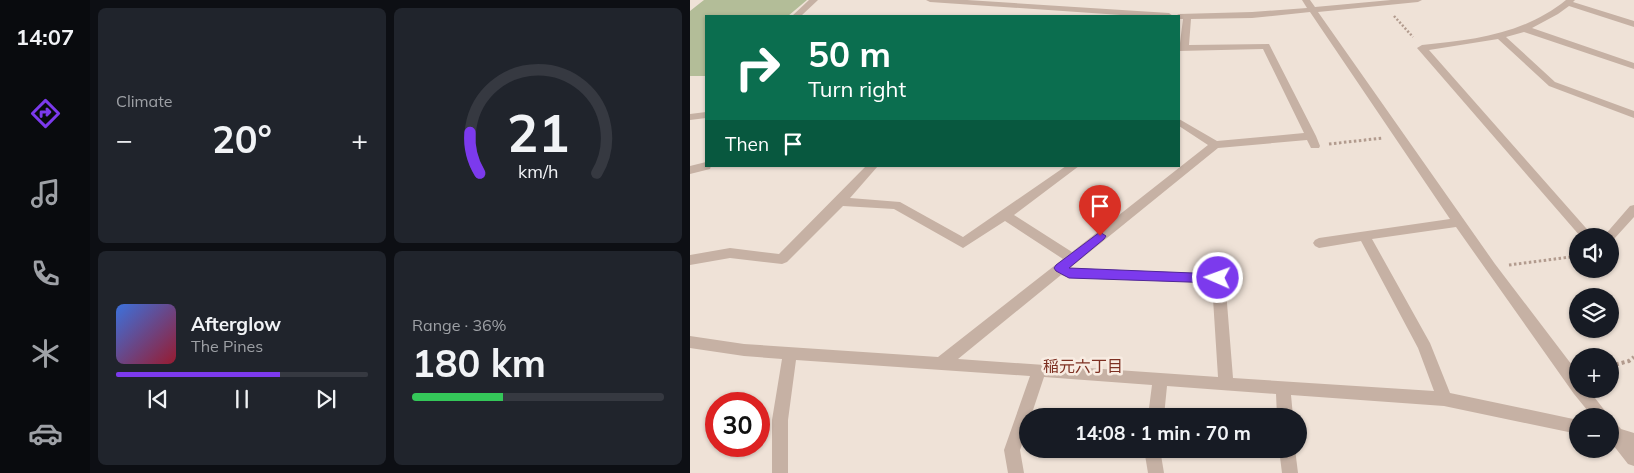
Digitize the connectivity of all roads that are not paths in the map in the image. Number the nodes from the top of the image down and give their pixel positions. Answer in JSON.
{"nodes":[{"id":1,"x":814,"y":0,"type":"edge"},
{"id":2,"x":930,"y":0,"type":"edge"},
{"id":3,"x":1418,"y":0,"type":"edge"},
{"id":4,"x":1569,"y":2,"type":"edge"},
{"id":5,"x":1018,"y":3,"type":"edge"},
{"id":6,"x":1310,"y":5,"type":"edge"},
{"id":7,"x":797,"y":15,"type":"edge"},
{"id":8,"x":1157,"y":15,"type":"edge"},
{"id":9,"x":1183,"y":17,"type":"edge"},
{"id":10,"x":1634,"y":24,"type":"edge"},
{"id":11,"x":1525,"y":28,"type":"junction"},
{"id":12,"x":1500,"y":36,"type":"junction"},
{"id":13,"x":1181,"y":48,"type":"edge"},
{"id":14,"x":1634,"y":66,"type":"edge"},
{"id":15,"x":705,"y":115,"type":"edge"},
{"id":16,"x":1634,"y":115,"type":"edge"},
{"id":17,"x":690,"y":117,"type":"edge"},
{"id":18,"x":1180,"y":123,"type":"edge"},
{"id":19,"x":1215,"y":145,"type":"junction"},
{"id":20,"x":705,"y":166,"type":"edge"},
{"id":21,"x":872,"y":167,"type":"edge"},
{"id":22,"x":1073,"y":167,"type":"edge"},
{"id":23,"x":690,"y":170,"type":"edge"},
{"id":24,"x":840,"y":202,"type":"junction"},
{"id":25,"x":1634,"y":209,"type":"edge"},
{"id":26,"x":1005,"y":215,"type":"junction"},
{"id":27,"x":1458,"y":222,"type":"junction"},
{"id":28,"x":1580,"y":228,"type":"edge"},
{"id":29,"x":1617,"y":228,"type":"edge"},
{"id":30,"x":1364,"y":236,"type":"junction"},
{"id":31,"x":1319,"y":243,"type":"dead end"},
{"id":32,"x":1072,"y":259,"type":"junction"},
{"id":33,"x":690,"y":260,"type":"edge"},
{"id":34,"x":1060,"y":268,"type":"junction"},
{"id":35,"x":690,"y":342,"type":"edge"},
{"id":36,"x":790,"y":353,"type":"junction"},
{"id":37,"x":942,"y":363,"type":"junction"},
{"id":38,"x":1039,"y":371,"type":"junction"},
{"id":39,"x":1569,"y":376,"type":"edge"},
{"id":40,"x":1160,"y":379,"type":"junction"},
{"id":41,"x":1226,"y":383,"type":"junction"},
{"id":42,"x":1283,"y":389,"type":"junction"},
{"id":43,"x":1586,"y":398,"type":"edge"},
{"id":44,"x":1444,"y":399,"type":"junction"},
{"id":45,"x":1157,"y":408,"type":"edge"},
{"id":46,"x":1284,"y":408,"type":"edge"},
{"id":47,"x":1594,"y":408,"type":"edge"},
{"id":48,"x":1569,"y":425,"type":"edge"},
{"id":49,"x":1619,"y":435,"type":"edge"},
{"id":50,"x":1619,"y":440,"type":"edge"},
{"id":51,"x":1634,"y":441,"type":"edge"},
{"id":52,"x":1154,"y":458,"type":"edge"},
{"id":53,"x":1288,"y":458,"type":"edge"},
{"id":54,"x":1634,"y":458,"type":"edge"},
{"id":55,"x":780,"y":473,"type":"edge"},
{"id":56,"x":1016,"y":473,"type":"edge"},
{"id":57,"x":1156,"y":473,"type":"edge"},
{"id":58,"x":1290,"y":473,"type":"edge"}],
"edges":[{"from":1,"to":7,"type":"street"},
{"from":2,"to":5,"type":"street"},
{"from":3,"to":6,"type":"street"},
{"from":4,"to":10,"type":"street"},
{"from":4,"to":11,"type":"street"},
{"from":5,"to":8,"type":"street"},
{"from":6,"to":9,"type":"street"},
{"from":6,"to":27,"type":"street"},
{"from":9,"to":13,"type":"street"},
{"from":11,"to":12,"type":"street"},
{"from":11,"to":14,"type":"street"},
{"from":12,"to":16,"type":"street"},
{"from":12,"to":28,"type":"street"},
{"from":13,"to":19,"type":"street"},
{"from":15,"to":17,"type":"street"},
{"from":18,"to":19,"type":"street"},
{"from":19,"to":32,"type":"street"},
{"from":20,"to":23,"type":"street"},
{"from":21,"to":24,"type":"street"},
{"from":22,"to":26,"type":"street"},
{"from":24,"to":26,"type":"street"},
{"from":24,"to":33,"type":"street"},
{"from":25,"to":29,"type":"street"},
{"from":26,"to":32,"type":"street"},
{"from":27,"to":30,"type":"street"},
{"from":27,"to":39,"type":"street"},
{"from":30,"to":31,"type":"street"},
{"from":30,"to":44,"type":"street"},
{"from":32,"to":34,"type":"street"},
{"from":34,"to":37,"type":"street"},
{"from":34,"to":41,"type":"street"},
{"from":35,"to":36,"type":"street"},
{"from":36,"to":37,"type":"street"},
{"from":36,"to":55,"type":"street"},
{"from":37,"to":38,"type":"street"},
{"from":38,"to":40,"type":"street"},
{"from":38,"to":56,"type":"street"},
{"from":40,"to":41,"type":"street"},
{"from":40,"to":45,"type":"street"},
{"from":41,"to":42,"type":"street"},
{"from":42,"to":44,"type":"street"},
{"from":42,"to":46,"type":"street"},
{"from":43,"to":47,"type":"street"},
{"from":44,"to":48,"type":"street"},
{"from":49,"to":51,"type":"street"},
{"from":50,"to":54,"type":"street"},
{"from":52,"to":57,"type":"street"},
{"from":53,"to":58,"type":"street"}]}
